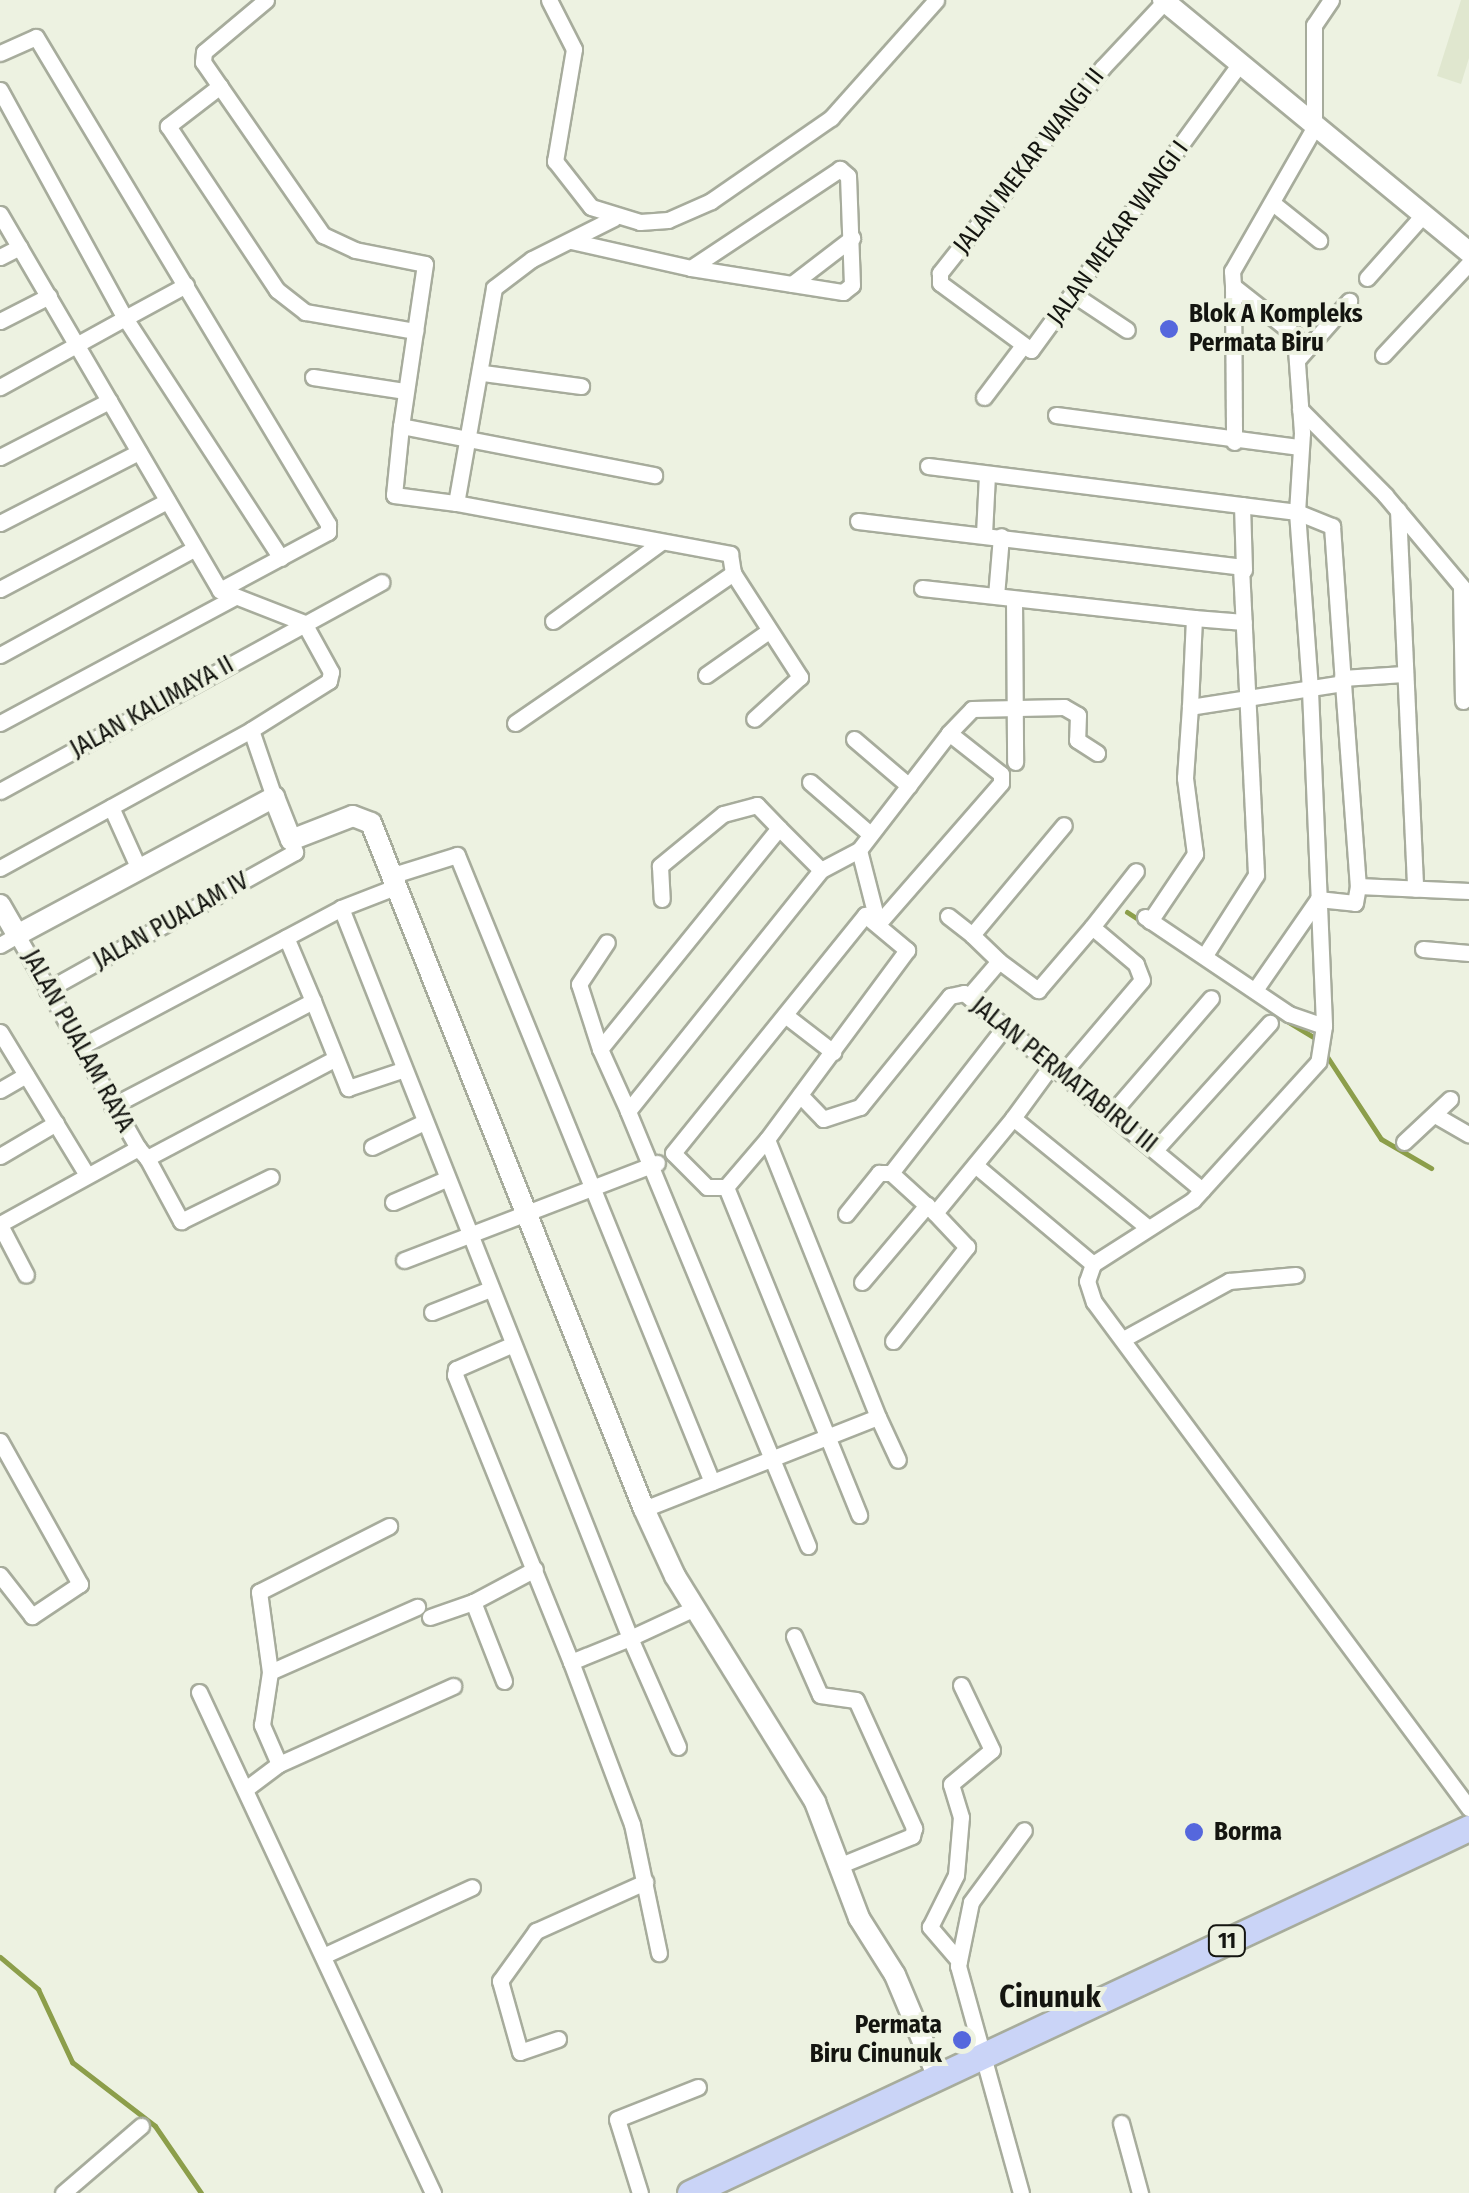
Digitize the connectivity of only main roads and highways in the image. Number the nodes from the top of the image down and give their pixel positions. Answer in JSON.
{"nodes":[{"id":1,"x":1469,"y":1828,"type":"edge"},
{"id":2,"x":690,"y":2193,"type":"edge"}],
"edges":[{"from":1,"to":2,"type":"highway","number":"11"}]}
